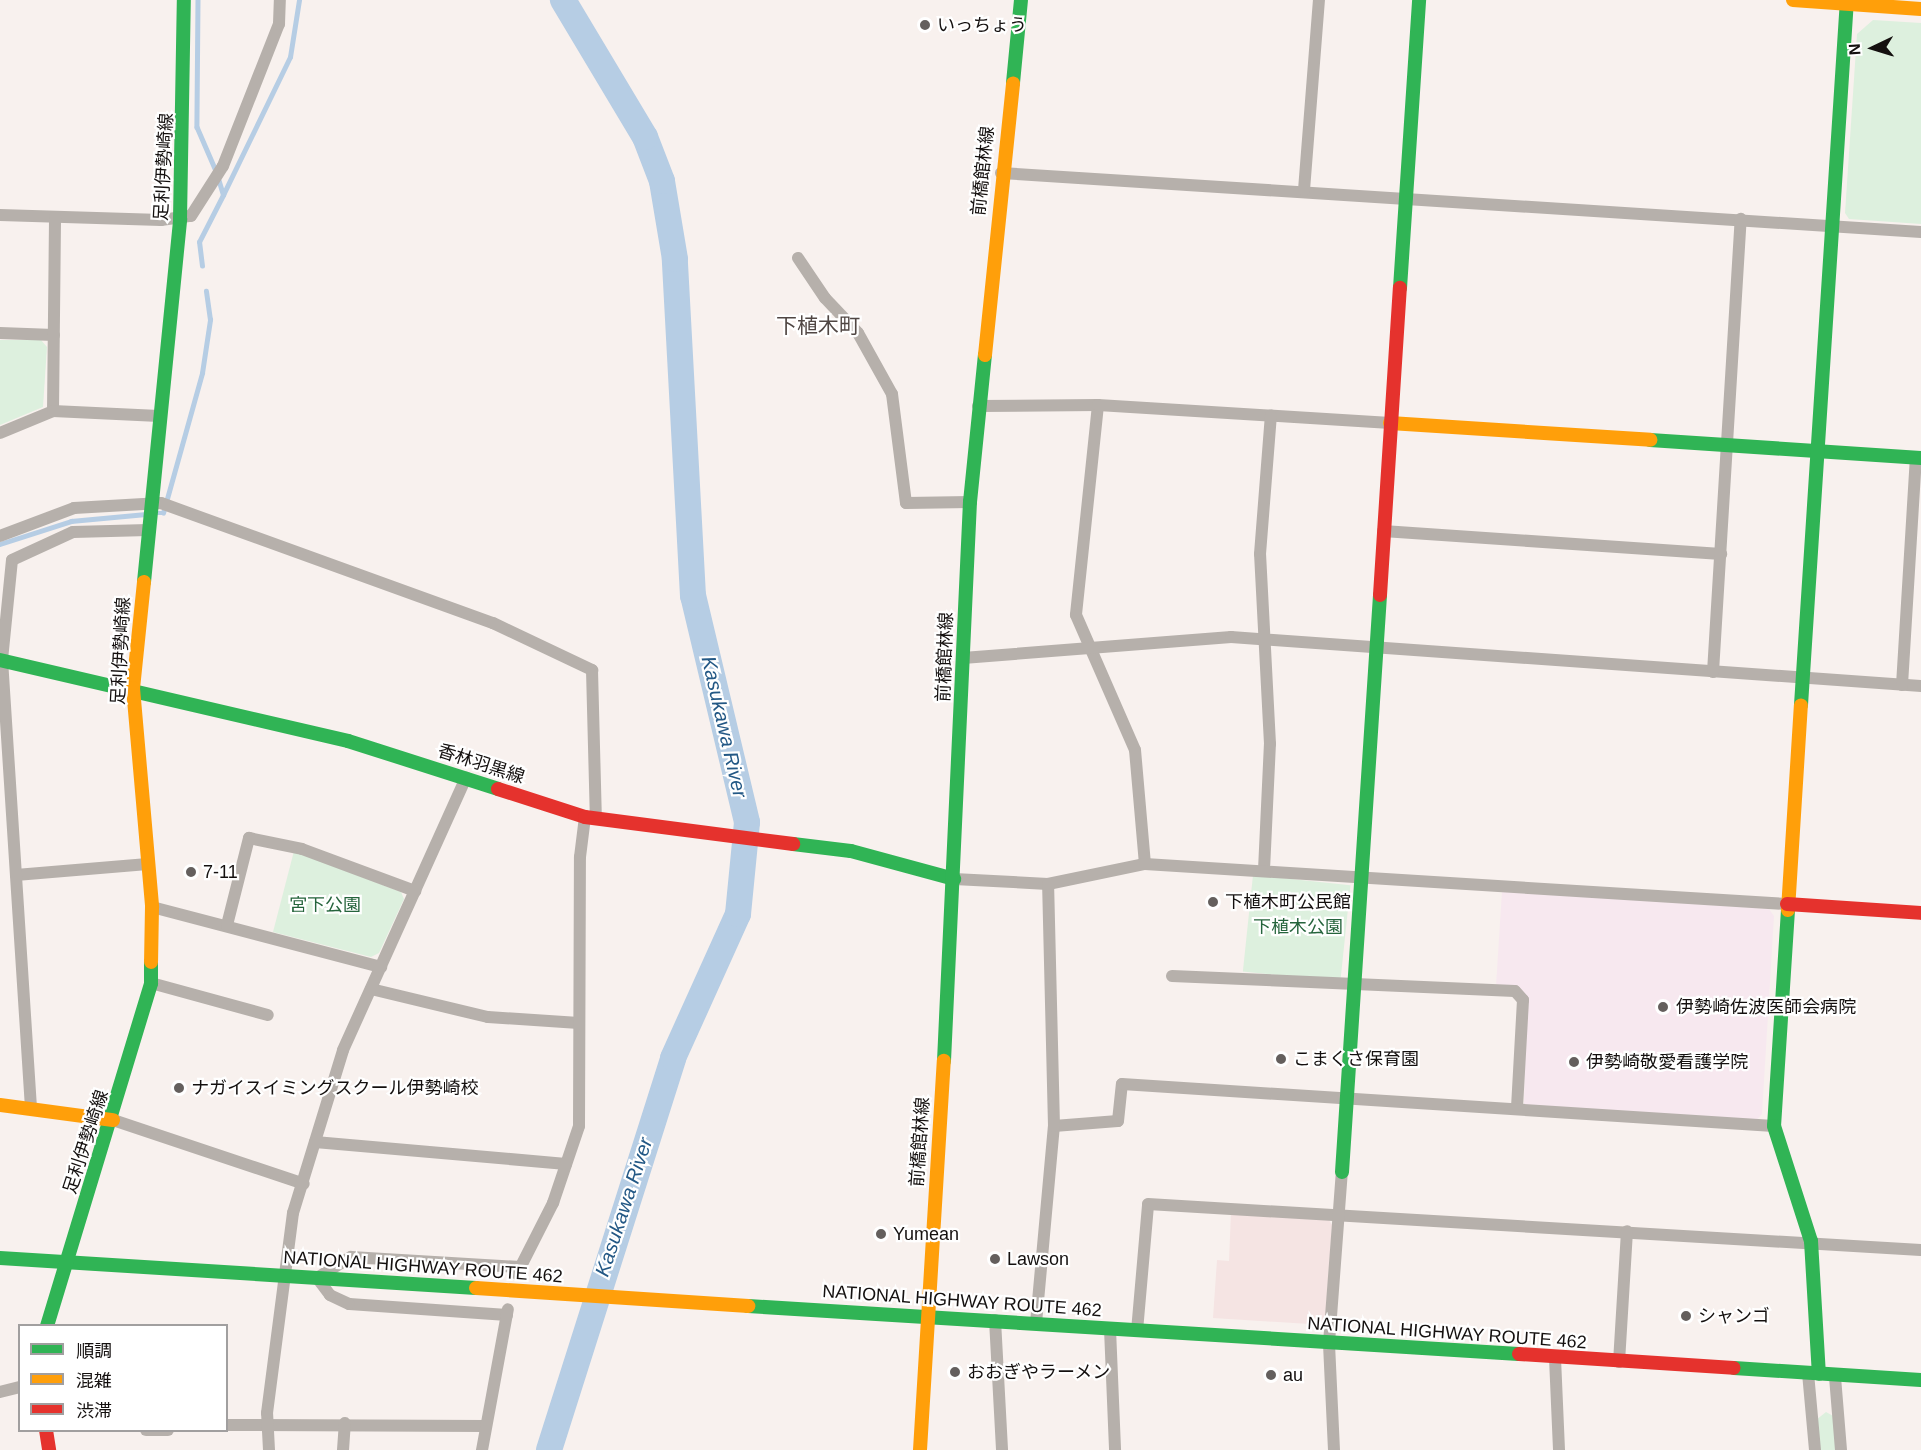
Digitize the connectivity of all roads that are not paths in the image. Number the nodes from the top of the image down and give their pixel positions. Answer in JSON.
{"nodes":[{"id":1,"x":184,"y":0,"type":"edge"},
{"id":2,"x":280,"y":0,"type":"edge"},
{"id":3,"x":1021,"y":0,"type":"edge"},
{"id":4,"x":1319,"y":0,"type":"edge"},
{"id":5,"x":1419,"y":0,"type":"edge"},
{"id":6,"x":1793,"y":0,"type":"edge"},
{"id":7,"x":1847,"y":2,"type":"edge"},
{"id":8,"x":1921,"y":9,"type":"edge"},
{"id":9,"x":1001,"y":173,"type":"junction"},
{"id":10,"x":1304,"y":190,"type":"junction"},
{"id":11,"x":1405,"y":197,"type":"junction"},
{"id":12,"x":0,"y":215,"type":"edge"},
{"id":13,"x":55,"y":217,"type":"junction"},
{"id":14,"x":180,"y":219,"type":"junction"},
{"id":15,"x":1741,"y":219,"type":"junction"},
{"id":16,"x":1831,"y":225,"type":"junction"},
{"id":17,"x":1921,"y":232,"type":"edge"},
{"id":18,"x":798,"y":258,"type":"dead end"},
{"id":19,"x":0,"y":333,"type":"edge"},
{"id":20,"x":54,"y":335,"type":"junction"},
{"id":21,"x":1098,"y":405,"type":"junction"},
{"id":22,"x":978,"y":406,"type":"junction"},
{"id":23,"x":53,"y":411,"type":"junction"},
{"id":24,"x":1271,"y":415,"type":"junction"},
{"id":25,"x":159,"y":416,"type":"junction"},
{"id":26,"x":1390,"y":423,"type":"junction"},
{"id":27,"x":0,"y":433,"type":"edge"},
{"id":28,"x":1729,"y":446,"type":"junction"},
{"id":29,"x":1817,"y":450,"type":"junction"},
{"id":30,"x":1918,"y":458,"type":"edge"},
{"id":31,"x":970,"y":502,"type":"junction"},
{"id":32,"x":158,"y":505,"type":"junction"},
{"id":33,"x":149,"y":527,"type":"junction"},
{"id":34,"x":1383,"y":531,"type":"junction"},
{"id":35,"x":0,"y":536,"type":"edge"},
{"id":36,"x":1721,"y":554,"type":"junction"},
{"id":37,"x":1916,"y":566,"type":"edge"},
{"id":38,"x":1266,"y":640,"type":"junction"},
{"id":39,"x":1089,"y":647,"type":"junction"},
{"id":40,"x":1376,"y":652,"type":"junction"},
{"id":41,"x":963,"y":658,"type":"junction"},
{"id":42,"x":1,"y":660,"type":"edge"},
{"id":43,"x":1713,"y":672,"type":"junction"},
{"id":44,"x":1801,"y":677,"type":"junction"},
{"id":45,"x":1902,"y":685,"type":"junction"},
{"id":46,"x":1921,"y":686,"type":"edge"},
{"id":47,"x":133,"y":688,"type":"junction"},
{"id":48,"x":466,"y":777,"type":"junction"},
{"id":49,"x":5,"y":798,"type":"edge"},
{"id":50,"x":591,"y":818,"type":"junction"},
{"id":51,"x":148,"y":864,"type":"junction"},
{"id":52,"x":1145,"y":864,"type":"junction"},
{"id":53,"x":1264,"y":870,"type":"junction"},
{"id":54,"x":16,"y":875,"type":"junction"},
{"id":55,"x":1361,"y":877,"type":"junction"},
{"id":56,"x":954,"y":879,"type":"junction"},
{"id":57,"x":1048,"y":884,"type":"junction"},
{"id":58,"x":415,"y":891,"type":"junction"},
{"id":59,"x":1788,"y":904,"type":"junction"},
{"id":60,"x":152,"y":907,"type":"junction"},
{"id":61,"x":1921,"y":913,"type":"edge"},
{"id":62,"x":227,"y":926,"type":"junction"},
{"id":63,"x":381,"y":967,"type":"junction"},
{"id":64,"x":1172,"y":976,"type":"dead end"},
{"id":65,"x":151,"y":982,"type":"junction"},
{"id":66,"x":1354,"y":985,"type":"junction"},
{"id":67,"x":371,"y":989,"type":"junction"},
{"id":68,"x":268,"y":1015,"type":"dead end"},
{"id":69,"x":579,"y":1023,"type":"junction"},
{"id":70,"x":1347,"y":1098,"type":"junction"},
{"id":71,"x":0,"y":1105,"type":"edge"},
{"id":72,"x":31,"y":1108,"type":"junction"},
{"id":73,"x":1517,"y":1109,"type":"junction"},
{"id":74,"x":113,"y":1120,"type":"junction"},
{"id":75,"x":1054,"y":1126,"type":"junction"},
{"id":76,"x":1774,"y":1126,"type":"junction"},
{"id":77,"x":315,"y":1142,"type":"junction"},
{"id":78,"x":566,"y":1164,"type":"junction"},
{"id":79,"x":1342,"y":1172,"type":"joint"},
{"id":80,"x":304,"y":1184,"type":"junction"},
{"id":81,"x":1338,"y":1214,"type":"junction"},
{"id":82,"x":1627,"y":1231,"type":"junction"},
{"id":83,"x":1811,"y":1241,"type":"junction"},
{"id":84,"x":1921,"y":1250,"type":"edge"},
{"id":85,"x":0,"y":1258,"type":"edge"},
{"id":86,"x":65,"y":1262,"type":"junction"},
{"id":87,"x":286,"y":1275,"type":"junction"},
{"id":88,"x":317,"y":1278,"type":"junction"},
{"id":89,"x":928,"y":1317,"type":"junction"},
{"id":90,"x":995,"y":1320,"type":"junction"},
{"id":91,"x":1036,"y":1323,"type":"junction"},
{"id":92,"x":48,"y":1324,"type":"edge"},
{"id":93,"x":1110,"y":1329,"type":"junction"},
{"id":94,"x":1137,"y":1331,"type":"junction"},
{"id":95,"x":1329,"y":1343,"type":"junction"},
{"id":96,"x":1555,"y":1358,"type":"junction"},
{"id":97,"x":1619,"y":1362,"type":"junction"},
{"id":98,"x":1813,"y":1374,"type":"junction"},
{"id":99,"x":1835,"y":1377,"type":"junction"},
{"id":100,"x":1921,"y":1380,"type":"edge"},
{"id":101,"x":18,"y":1388,"type":"edge"},
{"id":102,"x":0,"y":1392,"type":"edge"},
{"id":103,"x":267,"y":1423,"type":"junction"},
{"id":104,"x":345,"y":1423,"type":"junction"},
{"id":105,"x":228,"y":1425,"type":"edge"},
{"id":106,"x":486,"y":1426,"type":"junction"},
{"id":107,"x":46,"y":1432,"type":"edge"},
{"id":108,"x":50,"y":1450,"type":"edge"},
{"id":109,"x":269,"y":1450,"type":"edge"},
{"id":110,"x":343,"y":1450,"type":"edge"},
{"id":111,"x":482,"y":1450,"type":"edge"},
{"id":112,"x":920,"y":1450,"type":"edge"},
{"id":113,"x":1002,"y":1450,"type":"edge"},
{"id":114,"x":1114,"y":1450,"type":"edge"},
{"id":115,"x":1334,"y":1450,"type":"edge"},
{"id":116,"x":1559,"y":1450,"type":"edge"},
{"id":117,"x":1815,"y":1450,"type":"edge"},
{"id":118,"x":1841,"y":1450,"type":"edge"}],
"edges":[{"from":1,"to":14,"type":"main road","name":"足利伊勢崎線"},
{"from":2,"to":14,"type":"street"},
{"from":3,"to":9,"type":"main road","name":"前橋館林線"},
{"from":4,"to":10,"type":"street"},
{"from":5,"to":11,"type":"main road"},
{"from":6,"to":7,"type":"main road"},
{"from":7,"to":8,"type":"main road"},
{"from":7,"to":16,"type":"main road"},
{"from":9,"to":10,"type":"street"},
{"from":9,"to":22,"type":"main road","name":"前橋館林線"},
{"from":10,"to":11,"type":"street"},
{"from":11,"to":15,"type":"street"},
{"from":11,"to":26,"type":"main road"},
{"from":12,"to":13,"type":"street"},
{"from":13,"to":14,"type":"street"},
{"from":13,"to":20,"type":"street"},
{"from":14,"to":25,"type":"main road","name":"足利伊勢崎線"},
{"from":15,"to":16,"type":"street"},
{"from":15,"to":28,"type":"street"},
{"from":16,"to":17,"type":"street"},
{"from":16,"to":29,"type":"main road"},
{"from":18,"to":31,"type":"street"},
{"from":19,"to":20,"type":"street"},
{"from":20,"to":23,"type":"street"},
{"from":21,"to":22,"type":"street"},
{"from":21,"to":24,"type":"street"},
{"from":21,"to":39,"type":"street"},
{"from":22,"to":31,"type":"main road","name":"前橋館林線"},
{"from":23,"to":25,"type":"street"},
{"from":23,"to":27,"type":"street"},
{"from":24,"to":26,"type":"street"},
{"from":24,"to":38,"type":"street"},
{"from":25,"to":32,"type":"main road","name":"足利伊勢崎線"},
{"from":26,"to":28,"type":"main road"},
{"from":26,"to":34,"type":"main road"},
{"from":28,"to":29,"type":"main road"},
{"from":28,"to":36,"type":"street"},
{"from":29,"to":30,"type":"main road"},
{"from":29,"to":44,"type":"main road"},
{"from":30,"to":37,"type":"street"},
{"from":31,"to":41,"type":"main road","name":"前橋館林線"},
{"from":32,"to":33,"type":"main road","name":"足利伊勢崎線"},
{"from":32,"to":35,"type":"street"},
{"from":32,"to":50,"type":"street"},
{"from":33,"to":42,"type":"street"},
{"from":33,"to":47,"type":"main road","name":"足利伊勢崎線"},
{"from":34,"to":36,"type":"street"},
{"from":34,"to":40,"type":"main road"},
{"from":36,"to":43,"type":"street"},
{"from":37,"to":45,"type":"street"},
{"from":38,"to":39,"type":"street"},
{"from":38,"to":40,"type":"street"},
{"from":38,"to":53,"type":"street"},
{"from":39,"to":41,"type":"street"},
{"from":39,"to":52,"type":"street"},
{"from":40,"to":43,"type":"street"},
{"from":40,"to":55,"type":"main road"},
{"from":41,"to":56,"type":"main road","name":"前橋館林線"},
{"from":42,"to":47,"type":"main road","name":"香林羽黒線"},
{"from":42,"to":49,"type":"street"},
{"from":43,"to":44,"type":"street"},
{"from":44,"to":45,"type":"street"},
{"from":44,"to":59,"type":"main road"},
{"from":45,"to":46,"type":"street"},
{"from":47,"to":48,"type":"main road","name":"香林羽黒線"},
{"from":47,"to":51,"type":"main road","name":"足利伊勢崎線"},
{"from":48,"to":50,"type":"main road","name":"香林羽黒線"},
{"from":48,"to":58,"type":"street"},
{"from":49,"to":54,"type":"street"},
{"from":50,"to":56,"type":"main road","name":"香林羽黒線"},
{"from":50,"to":69,"type":"street"},
{"from":51,"to":54,"type":"street"},
{"from":51,"to":60,"type":"main road","name":"足利伊勢崎線"},
{"from":52,"to":53,"type":"street"},
{"from":52,"to":57,"type":"street"},
{"from":53,"to":55,"type":"street"},
{"from":54,"to":72,"type":"street"},
{"from":55,"to":59,"type":"street"},
{"from":55,"to":66,"type":"main road"},
{"from":56,"to":57,"type":"street"},
{"from":56,"to":89,"type":"main road","name":"前橋館林線"},
{"from":57,"to":75,"type":"street"},
{"from":58,"to":62,"type":"street"},
{"from":58,"to":63,"type":"street"},
{"from":59,"to":61,"type":"main road"},
{"from":59,"to":76,"type":"main road"},
{"from":60,"to":62,"type":"street"},
{"from":60,"to":65,"type":"main road","name":"足利伊勢崎線"},
{"from":62,"to":63,"type":"street"},
{"from":63,"to":67,"type":"street"},
{"from":64,"to":66,"type":"street"},
{"from":65,"to":68,"type":"street"},
{"from":65,"to":74,"type":"main road","name":"足利伊勢崎線"},
{"from":66,"to":70,"type":"main road"},
{"from":66,"to":73,"type":"street"},
{"from":67,"to":69,"type":"street"},
{"from":67,"to":77,"type":"street"},
{"from":69,"to":78,"type":"street"},
{"from":70,"to":73,"type":"street"},
{"from":70,"to":75,"type":"street"},
{"from":70,"to":79,"type":"main road"},
{"from":71,"to":72,"type":"main road"},
{"from":72,"to":74,"type":"main road"},
{"from":73,"to":76,"type":"street"},
{"from":74,"to":80,"type":"street"},
{"from":74,"to":86,"type":"main road","name":"足利伊勢崎線"},
{"from":75,"to":91,"type":"street"},
{"from":76,"to":83,"type":"main road"},
{"from":77,"to":78,"type":"street"},
{"from":77,"to":80,"type":"street"},
{"from":78,"to":88,"type":"street"},
{"from":79,"to":81,"type":"street"},
{"from":80,"to":87,"type":"street"},
{"from":81,"to":82,"type":"street"},
{"from":81,"to":94,"type":"street"},
{"from":81,"to":95,"type":"street"},
{"from":82,"to":83,"type":"street"},
{"from":82,"to":97,"type":"street"},
{"from":83,"to":84,"type":"street"},
{"from":83,"to":98,"type":"main road"},
{"from":85,"to":86,"type":"main road","name":"NATIONAL HIGHWAY ROUTE 462"},
{"from":86,"to":87,"type":"main road","name":"NATIONAL HIGHWAY ROUTE 462"},
{"from":86,"to":92,"type":"main road","name":"足利伊勢崎線"},
{"from":87,"to":88,"type":"main road","name":"NATIONAL HIGHWAY ROUTE 462"},
{"from":87,"to":103,"type":"street"},
{"from":88,"to":89,"type":"main road","name":"NATIONAL HIGHWAY ROUTE 462"},
{"from":88,"to":106,"type":"street"},
{"from":89,"to":90,"type":"main road","name":"NATIONAL HIGHWAY ROUTE 462"},
{"from":89,"to":112,"type":"main road","name":"前橋館林線"},
{"from":90,"to":91,"type":"main road","name":"NATIONAL HIGHWAY ROUTE 462"},
{"from":90,"to":113,"type":"street"},
{"from":91,"to":93,"type":"main road","name":"NATIONAL HIGHWAY ROUTE 462"},
{"from":93,"to":94,"type":"main road","name":"NATIONAL HIGHWAY ROUTE 462"},
{"from":93,"to":114,"type":"street"},
{"from":94,"to":95,"type":"main road","name":"NATIONAL HIGHWAY ROUTE 462"},
{"from":95,"to":96,"type":"main road","name":"NATIONAL HIGHWAY ROUTE 462"},
{"from":95,"to":115,"type":"street"},
{"from":96,"to":97,"type":"main road","name":"NATIONAL HIGHWAY ROUTE 462"},
{"from":96,"to":116,"type":"street"},
{"from":97,"to":98,"type":"main road","name":"NATIONAL HIGHWAY ROUTE 462"},
{"from":98,"to":99,"type":"main road","name":"NATIONAL HIGHWAY ROUTE 462"},
{"from":98,"to":117,"type":"street"},
{"from":99,"to":100,"type":"main road","name":"NATIONAL HIGHWAY ROUTE 462"},
{"from":99,"to":118,"type":"street"},
{"from":101,"to":102,"type":"street"},
{"from":103,"to":104,"type":"street"},
{"from":103,"to":105,"type":"street"},
{"from":103,"to":109,"type":"street"},
{"from":104,"to":106,"type":"street"},
{"from":104,"to":110,"type":"street"},
{"from":106,"to":111,"type":"street"},
{"from":107,"to":108,"type":"main road"}]}
